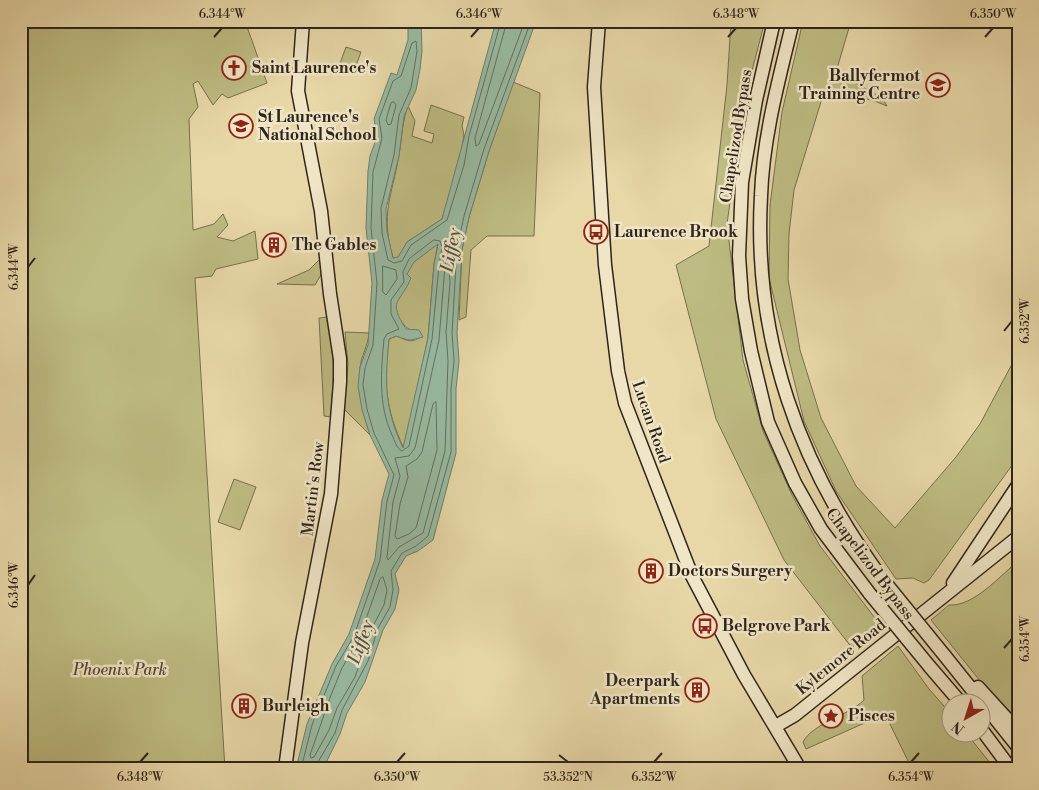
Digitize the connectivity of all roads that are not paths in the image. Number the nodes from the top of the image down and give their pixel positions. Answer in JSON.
{"nodes":[{"id":1,"x":303,"y":21,"type":"edge"},
{"id":2,"x":599,"y":21,"type":"edge"},
{"id":3,"x":774,"y":21,"type":"edge"},
{"id":4,"x":793,"y":21,"type":"edge"},
{"id":5,"x":1018,"y":485,"type":"edge"},
{"id":6,"x":1018,"y":537,"type":"edge"},
{"id":7,"x":948,"y":591,"type":"junction"},
{"id":8,"x":945,"y":656,"type":"junction"},
{"id":9,"x":951,"y":692,"type":"edge"},
{"id":10,"x":776,"y":726,"type":"junction"},
{"id":11,"x":1018,"y":731,"type":"edge"},
{"id":12,"x":991,"y":742,"type":"edge"},
{"id":13,"x":1018,"y":747,"type":"edge"},
{"id":14,"x":285,"y":769,"type":"edge"},
{"id":15,"x":800,"y":769,"type":"edge"},
{"id":16,"x":1011,"y":769,"type":"edge"}],
"edges":[{"from":1,"to":14,"type":"main road","name":"Martin's Row"},
{"from":2,"to":10,"type":"main road","name":"Lucan Road"},
{"from":3,"to":9,"type":"main road","name":"Chapelizod Bypass","bridge":true},
{"from":4,"to":8,"type":"main road","name":"Chapelizod Bypass","bridge":true},
{"from":5,"to":7,"type":"main road","name":"Kylemore Road"},
{"from":6,"to":7,"type":"main road","name":"Kylemore Road"},
{"from":7,"to":10,"type":"main road","name":"Kylemore Road"},
{"from":8,"to":11,"type":"main road","name":"Chapelizod Bypass"},
{"from":8,"to":13,"type":"main road","name":"Chapelizod Bypass"},
{"from":10,"to":15,"type":"main road","name":"Lucan Road"},
{"from":12,"to":16,"type":"main road"}]}
